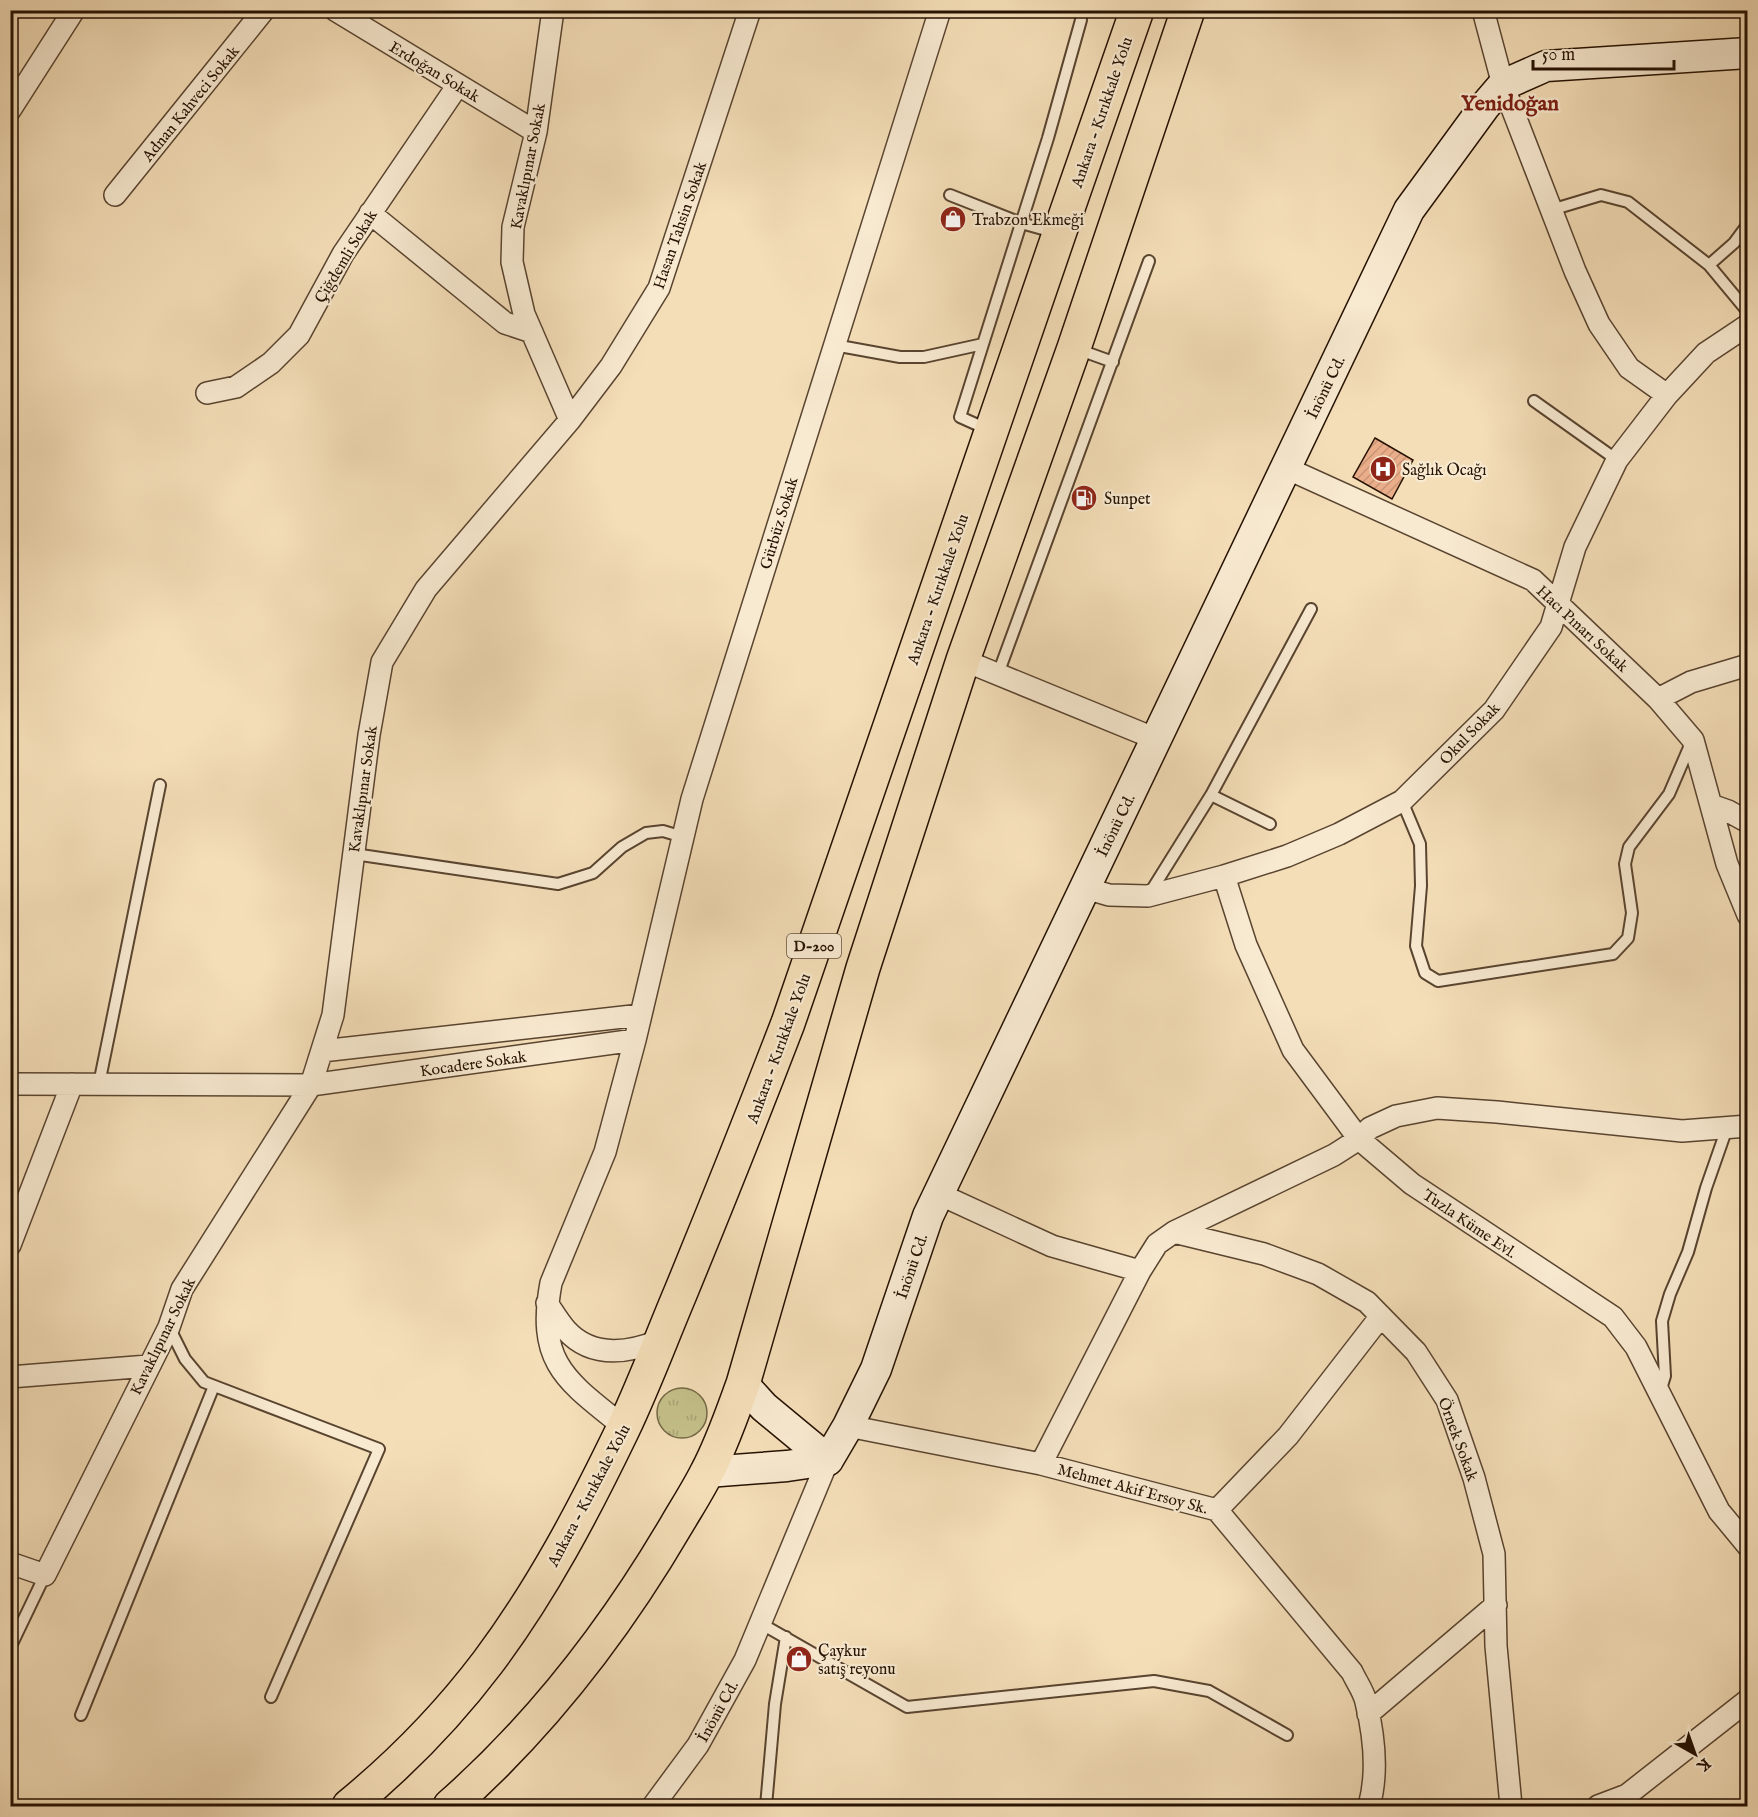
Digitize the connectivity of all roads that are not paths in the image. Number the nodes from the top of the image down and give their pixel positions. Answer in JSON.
{"nodes":[{"id":1,"x":74,"y":10,"type":"edge"},
{"id":2,"x":264,"y":10,"type":"edge"},
{"id":3,"x":335,"y":10,"type":"edge"},
{"id":4,"x":553,"y":10,"type":"edge"},
{"id":5,"x":750,"y":10,"type":"edge"},
{"id":6,"x":940,"y":10,"type":"edge"},
{"id":7,"x":1137,"y":10,"type":"edge"},
{"id":8,"x":1188,"y":10,"type":"edge"},
{"id":9,"x":1483,"y":10,"type":"edge"},
{"id":10,"x":1081,"y":20,"type":"dead end"},
{"id":11,"x":1748,"y":53,"type":"edge"},
{"id":12,"x":458,"y":85,"type":"junction"},
{"id":13,"x":1503,"y":85,"type":"junction"},
{"id":14,"x":10,"y":110,"type":"edge"},
{"id":15,"x":536,"y":132,"type":"junction"},
{"id":16,"x":115,"y":195,"type":"dead end"},
{"id":17,"x":950,"y":195,"type":"dead end"},
{"id":18,"x":1551,"y":210,"type":"junction"},
{"id":19,"x":370,"y":213,"type":"junction"},
{"id":20,"x":1021,"y":223,"type":"junction"},
{"id":21,"x":1748,"y":224,"type":"edge"},
{"id":22,"x":1059,"y":234,"type":"junction"},
{"id":23,"x":1149,"y":261,"type":"dead end"},
{"id":24,"x":1709,"y":265,"type":"junction"},
{"id":25,"x":1748,"y":312,"type":"edge"},
{"id":26,"x":1748,"y":325,"type":"edge"},
{"id":27,"x":532,"y":332,"type":"junction"},
{"id":28,"x":983,"y":344,"type":"junction"},
{"id":29,"x":834,"y":345,"type":"junction"},
{"id":30,"x":1074,"y":348,"type":"junction"},
{"id":31,"x":1113,"y":362,"type":"junction"},
{"id":32,"x":207,"y":393,"type":"dead end"},
{"id":33,"x":1667,"y":395,"type":"junction"},
{"id":34,"x":1534,"y":401,"type":"dead end"},
{"id":35,"x":570,"y":420,"type":"junction"},
{"id":36,"x":992,"y":431,"type":"junction"},
{"id":37,"x":1617,"y":460,"type":"junction"},
{"id":38,"x":1286,"y":468,"type":"junction"},
{"id":39,"x":1559,"y":604,"type":"junction"},
{"id":40,"x":1311,"y":609,"type":"dead end"},
{"id":41,"x":963,"y":660,"type":"junction"},
{"id":42,"x":1748,"y":666,"type":"edge"},
{"id":43,"x":998,"y":674,"type":"junction"},
{"id":44,"x":1658,"y":699,"type":"junction"},
{"id":45,"x":1156,"y":739,"type":"junction"},
{"id":46,"x":1693,"y":740,"type":"junction"},
{"id":47,"x":160,"y":785,"type":"dead end"},
{"id":48,"x":1211,"y":795,"type":"junction"},
{"id":49,"x":1402,"y":801,"type":"junction"},
{"id":50,"x":1711,"y":805,"type":"junction"},
{"id":51,"x":1748,"y":822,"type":"edge"},
{"id":52,"x":1270,"y":824,"type":"dead end"},
{"id":53,"x":683,"y":837,"type":"junction"},
{"id":54,"x":354,"y":854,"type":"junction"},
{"id":55,"x":1224,"y":876,"type":"junction"},
{"id":56,"x":1085,"y":888,"type":"junction"},
{"id":57,"x":1148,"y":896,"type":"junction"},
{"id":58,"x":1748,"y":915,"type":"edge"},
{"id":59,"x":641,"y":1015,"type":"junction"},
{"id":60,"x":635,"y":1040,"type":"junction"},
{"id":61,"x":322,"y":1051,"type":"junction"},
{"id":62,"x":10,"y":1084,"type":"edge"},
{"id":63,"x":72,"y":1084,"type":"junction"},
{"id":64,"x":99,"y":1084,"type":"junction"},
{"id":65,"x":312,"y":1085,"type":"junction"},
{"id":66,"x":1737,"y":1127,"type":"edge"},
{"id":67,"x":1359,"y":1139,"type":"junction"},
{"id":68,"x":939,"y":1194,"type":"junction"},
{"id":69,"x":1174,"y":1233,"type":"junction"},
{"id":70,"x":10,"y":1245,"type":"edge"},
{"id":71,"x":1140,"y":1271,"type":"junction"},
{"id":72,"x":547,"y":1304,"type":"junction"},
{"id":73,"x":1381,"y":1316,"type":"junction"},
{"id":74,"x":168,"y":1327,"type":"junction"},
{"id":75,"x":661,"y":1340,"type":"junction"},
{"id":76,"x":148,"y":1366,"type":"junction"},
{"id":77,"x":10,"y":1377,"type":"edge"},
{"id":78,"x":743,"y":1384,"type":"junction"},
{"id":79,"x":214,"y":1386,"type":"junction"},
{"id":80,"x":1660,"y":1393,"type":"junction"},
{"id":81,"x":848,"y":1426,"type":"junction"},
{"id":82,"x":624,"y":1428,"type":"junction"},
{"id":83,"x":828,"y":1460,"type":"junction"},
{"id":84,"x":1041,"y":1464,"type":"junction"},
{"id":85,"x":707,"y":1472,"type":"junction"},
{"id":86,"x":1217,"y":1510,"type":"junction"},
{"id":87,"x":1748,"y":1546,"type":"edge"},
{"id":88,"x":10,"y":1563,"type":"edge"},
{"id":89,"x":45,"y":1575,"type":"junction"},
{"id":90,"x":1496,"y":1605,"type":"junction"},
{"id":91,"x":760,"y":1623,"type":"junction"},
{"id":92,"x":786,"y":1637,"type":"junction"},
{"id":93,"x":10,"y":1648,"type":"edge"},
{"id":94,"x":272,"y":1696,"type":"dead end"},
{"id":95,"x":1748,"y":1700,"type":"edge"},
{"id":96,"x":1368,"y":1714,"type":"junction"},
{"id":97,"x":81,"y":1715,"type":"dead end"},
{"id":98,"x":1287,"y":1735,"type":"dead end"},
{"id":99,"x":349,"y":1806,"type":"edge"},
{"id":100,"x":450,"y":1806,"type":"edge"},
{"id":101,"x":653,"y":1806,"type":"edge"},
{"id":102,"x":766,"y":1806,"type":"edge"},
{"id":103,"x":1369,"y":1806,"type":"edge"},
{"id":104,"x":1511,"y":1806,"type":"edge"},
{"id":105,"x":1598,"y":1806,"type":"edge"}],
"edges":[{"from":1,"to":14,"type":"street"},
{"from":2,"to":16,"type":"street","name":"Adnan Kahveci Sokak"},
{"from":3,"to":12,"type":"street","name":"Erdoğan Sokak"},
{"from":4,"to":15,"type":"street","name":"Kavaklıpınar Sokak"},
{"from":5,"to":35,"type":"street","name":"Hasan Tahsin Sokak"},
{"from":6,"to":29,"type":"street","name":"Gürbüz Sokak"},
{"from":7,"to":22,"type":"highway","name":"Ankara - Kırıkkale Yolu","number":"D-200"},
{"from":8,"to":30,"type":"highway","number":"D-200"},
{"from":9,"to":13,"type":"street"},
{"from":10,"to":20,"type":"lane"},
{"from":11,"to":13,"type":"street","name":"İnönü Cd."},
{"from":12,"to":15,"type":"street","name":"Erdoğan Sokak"},
{"from":12,"to":19,"type":"street","name":"Çiğdemli Sokak"},
{"from":13,"to":18,"type":"street"},
{"from":13,"to":38,"type":"street","name":"İnönü Cd."},
{"from":15,"to":27,"type":"street","name":"Kavaklıpınar Sokak"},
{"from":17,"to":20,"type":"lane"},
{"from":18,"to":24,"type":"lane"},
{"from":18,"to":33,"type":"street"},
{"from":19,"to":27,"type":"street"},
{"from":19,"to":32,"type":"street","name":"Çiğdemli Sokak"},
{"from":20,"to":22,"type":"lane"},
{"from":20,"to":28,"type":"lane"},
{"from":21,"to":24,"type":"lane"},
{"from":22,"to":36,"type":"highway","name":"Ankara - Kırıkkale Yolu","number":"D-200"},
{"from":23,"to":31,"type":"lane"},
{"from":24,"to":25,"type":"lane"},
{"from":26,"to":33,"type":"street","name":"Okul Sokak"},
{"from":27,"to":35,"type":"street","name":"Kavaklıpınar Sokak"},
{"from":28,"to":29,"type":"lane"},
{"from":28,"to":36,"type":"lane"},
{"from":29,"to":53,"type":"street","name":"Gürbüz Sokak"},
{"from":30,"to":31,"type":"lane"},
{"from":30,"to":41,"type":"highway","number":"D-200"},
{"from":31,"to":43,"type":"lane"},
{"from":33,"to":37,"type":"street","name":"Okul Sokak"},
{"from":34,"to":37,"type":"lane"},
{"from":35,"to":54,"type":"street","name":"Kavaklıpınar Sokak"},
{"from":36,"to":75,"type":"highway","name":"Ankara - Kırıkkale Yolu","number":"D-200"},
{"from":37,"to":39,"type":"street","name":"Okul Sokak"},
{"from":38,"to":39,"type":"street","name":"Hacı Pınarı Sokak"},
{"from":38,"to":45,"type":"street","name":"İnönü Cd."},
{"from":39,"to":44,"type":"street","name":"Hacı Pınarı Sokak"},
{"from":39,"to":49,"type":"street","name":"Okul Sokak"},
{"from":40,"to":48,"type":"lane"},
{"from":41,"to":43,"type":"street"},
{"from":41,"to":78,"type":"highway","number":"D-200"},
{"from":42,"to":44,"type":"street"},
{"from":43,"to":45,"type":"street"},
{"from":44,"to":46,"type":"street","name":"Hacı Pınarı Sokak"},
{"from":45,"to":56,"type":"street","name":"İnönü Cd."},
{"from":46,"to":49,"type":"lane"},
{"from":46,"to":50,"type":"street","name":"Hacı Pınarı Sokak"},
{"from":47,"to":64,"type":"lane"},
{"from":48,"to":52,"type":"lane"},
{"from":48,"to":57,"type":"lane"},
{"from":49,"to":55,"type":"street","name":"Okul Sokak"},
{"from":50,"to":51,"type":"street"},
{"from":50,"to":58,"type":"street","name":"Hacı Pınarı Sokak"},
{"from":53,"to":54,"type":"lane"},
{"from":53,"to":59,"type":"street","name":"Gürbüz Sokak"},
{"from":54,"to":61,"type":"street","name":"Kavaklıpınar Sokak"},
{"from":55,"to":57,"type":"street","name":"Okul Sokak"},
{"from":55,"to":67,"type":"street","name":"Tuzla Küme Evl."},
{"from":56,"to":57,"type":"street","name":"Okul Sokak"},
{"from":56,"to":68,"type":"street","name":"İnönü Cd."},
{"from":59,"to":60,"type":"street","name":"Gürbüz Sokak"},
{"from":59,"to":61,"type":"street","name":"Kocadere Sokak"},
{"from":60,"to":65,"type":"street","name":"Kocadere Sokak"},
{"from":60,"to":72,"type":"street","name":"Gürbüz Sokak"},
{"from":61,"to":65,"type":"street","name":"Kavaklıpınar Sokak"},
{"from":62,"to":63,"type":"street","name":"Kocadere Sokak"},
{"from":63,"to":64,"type":"street","name":"Kocadere Sokak"},
{"from":63,"to":70,"type":"street"},
{"from":64,"to":65,"type":"street","name":"Kocadere Sokak"},
{"from":65,"to":74,"type":"street","name":"Kavaklıpınar Sokak"},
{"from":66,"to":67,"type":"street"},
{"from":66,"to":80,"type":"lane"},
{"from":67,"to":69,"type":"street"},
{"from":67,"to":80,"type":"street","name":"Tuzla Küme Evl."},
{"from":68,"to":71,"type":"street"},
{"from":68,"to":81,"type":"street","name":"İnönü Cd."},
{"from":69,"to":71,"type":"street"},
{"from":69,"to":73,"type":"street","name":"Örnek Sokak"},
{"from":71,"to":84,"type":"street"},
{"from":72,"to":75,"type":"street"},
{"from":72,"to":82,"type":"street","name":"Gürbüz Sokak"},
{"from":73,"to":86,"type":"street"},
{"from":73,"to":90,"type":"street","name":"Örnek Sokak"},
{"from":74,"to":76,"type":"street","name":"Kavaklıpınar Sokak"},
{"from":74,"to":79,"type":"lane"},
{"from":75,"to":82,"type":"highway","name":"Ankara - Kırıkkale Yolu","number":"D-200"},
{"from":76,"to":77,"type":"street"},
{"from":76,"to":89,"type":"street","name":"Kavaklıpınar Sokak"},
{"from":78,"to":83,"type":"street"},
{"from":78,"to":85,"type":"highway","number":"D-200"},
{"from":79,"to":94,"type":"lane"},
{"from":79,"to":97,"type":"lane"},
{"from":80,"to":87,"type":"street","name":"Tuzla Küme Evl."},
{"from":81,"to":83,"type":"street","name":"İnönü Cd."},
{"from":81,"to":84,"type":"street","name":"Mehmet Akif Ersoy Sk."},
{"from":82,"to":99,"type":"highway","name":"Ankara - Kırıkkale Yolu","number":"D-200"},
{"from":83,"to":85,"type":"street"},
{"from":83,"to":91,"type":"street","name":"İnönü Cd."},
{"from":84,"to":86,"type":"street","name":"Mehmet Akif Ersoy Sk."},
{"from":85,"to":100,"type":"highway","number":"D-200"},
{"from":86,"to":96,"type":"street","name":"Mehmet Akif Ersoy Sk."},
{"from":88,"to":89,"type":"street"},
{"from":89,"to":93,"type":"lane"},
{"from":90,"to":96,"type":"street"},
{"from":90,"to":104,"type":"street","name":"Örnek Sokak"},
{"from":91,"to":92,"type":"lane"},
{"from":91,"to":101,"type":"street","name":"İnönü Cd."},
{"from":92,"to":98,"type":"lane"},
{"from":92,"to":102,"type":"lane"},
{"from":95,"to":105,"type":"street"},
{"from":96,"to":103,"type":"street","name":"Mehmet Akif Ersoy Sk."}]}
